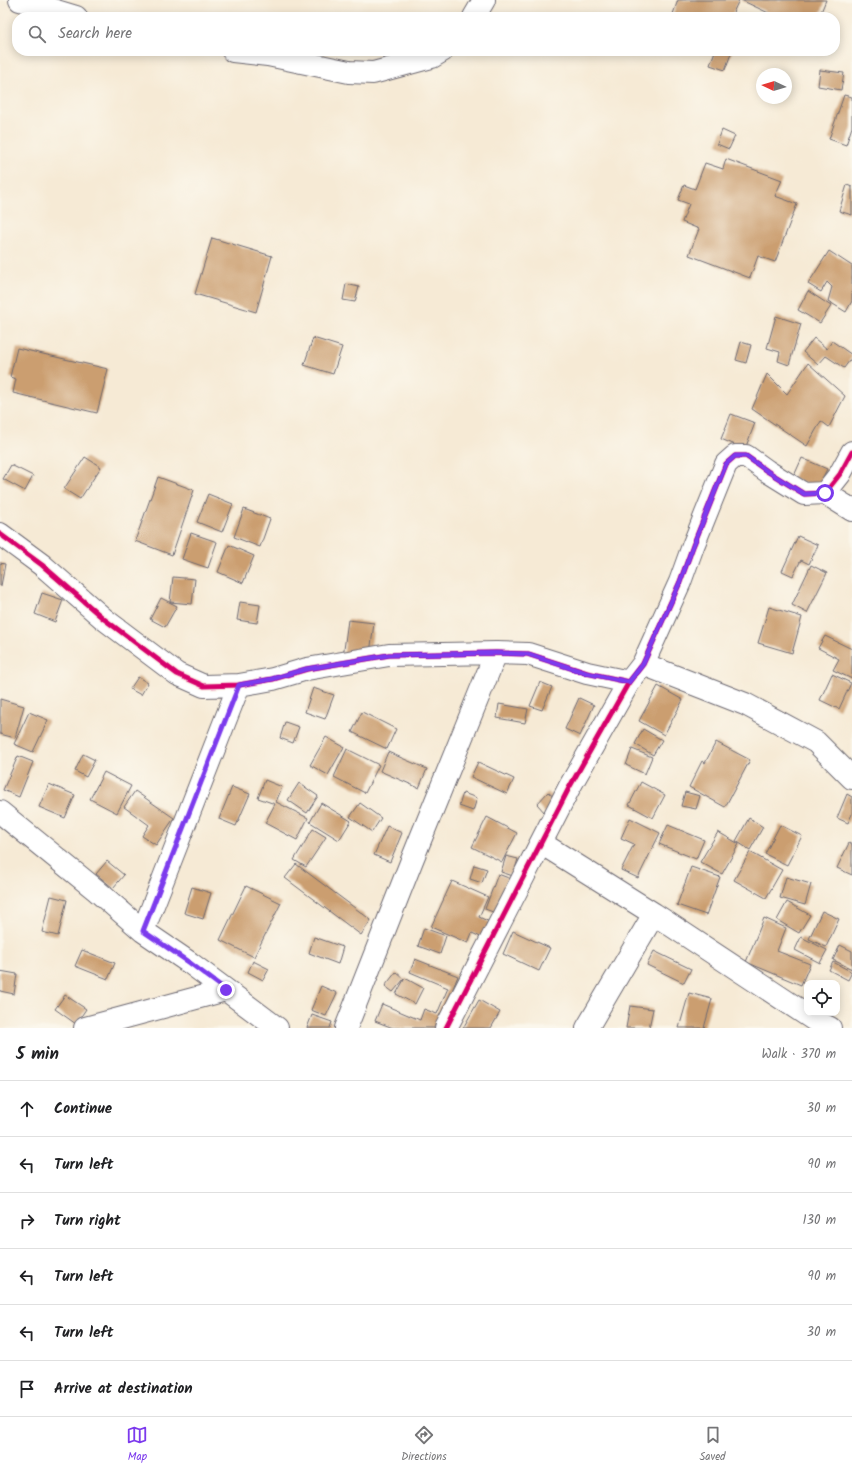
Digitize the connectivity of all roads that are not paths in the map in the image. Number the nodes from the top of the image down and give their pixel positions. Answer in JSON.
{"nodes":[{"id":1,"x":20,"y":0,"type":"edge"},
{"id":2,"x":484,"y":0,"type":"edge"},
{"id":3,"x":60,"y":12,"type":"edge"},
{"id":4,"x":477,"y":12,"type":"edge"},
{"id":5,"x":273,"y":56,"type":"edge"},
{"id":6,"x":434,"y":56,"type":"edge"},
{"id":7,"x":852,"y":452,"type":"edge"},
{"id":8,"x":825,"y":493,"type":"junction"},
{"id":9,"x":852,"y":510,"type":"edge"},
{"id":10,"x":0,"y":534,"type":"edge"},
{"id":11,"x":496,"y":653,"type":"junction"},
{"id":12,"x":643,"y":664,"type":"junction"},
{"id":13,"x":629,"y":682,"type":"junction"},
{"id":14,"x":239,"y":685,"type":"junction"},
{"id":15,"x":852,"y":778,"type":"edge"},
{"id":16,"x":0,"y":812,"type":"edge"},
{"id":17,"x":541,"y":843,"type":"junction"},
{"id":18,"x":654,"y":914,"type":"junction"},
{"id":19,"x":143,"y":931,"type":"junction"},
{"id":20,"x":226,"y":990,"type":"junction"},
{"id":21,"x":85,"y":1028,"type":"edge"},
{"id":22,"x":277,"y":1028,"type":"edge"},
{"id":23,"x":346,"y":1028,"type":"edge"},
{"id":24,"x":446,"y":1028,"type":"edge"},
{"id":25,"x":587,"y":1028,"type":"edge"},
{"id":26,"x":830,"y":1028,"type":"edge"}],
"edges":[{"from":1,"to":3,"type":"street"},
{"from":2,"to":4,"type":"street"},
{"from":5,"to":6,"type":"street"},
{"from":7,"to":8,"type":"street"},
{"from":8,"to":9,"type":"street"},
{"from":8,"to":12,"type":"street"},
{"from":10,"to":14,"type":"street"},
{"from":11,"to":13,"type":"street"},
{"from":11,"to":14,"type":"street"},
{"from":11,"to":23,"type":"street"},
{"from":12,"to":13,"type":"street"},
{"from":12,"to":15,"type":"street"},
{"from":13,"to":17,"type":"street"},
{"from":14,"to":19,"type":"street"},
{"from":16,"to":19,"type":"street"},
{"from":17,"to":18,"type":"street"},
{"from":17,"to":24,"type":"street"},
{"from":18,"to":25,"type":"street"},
{"from":18,"to":26,"type":"street"},
{"from":19,"to":20,"type":"street"},
{"from":20,"to":21,"type":"street"},
{"from":20,"to":22,"type":"street"}]}
